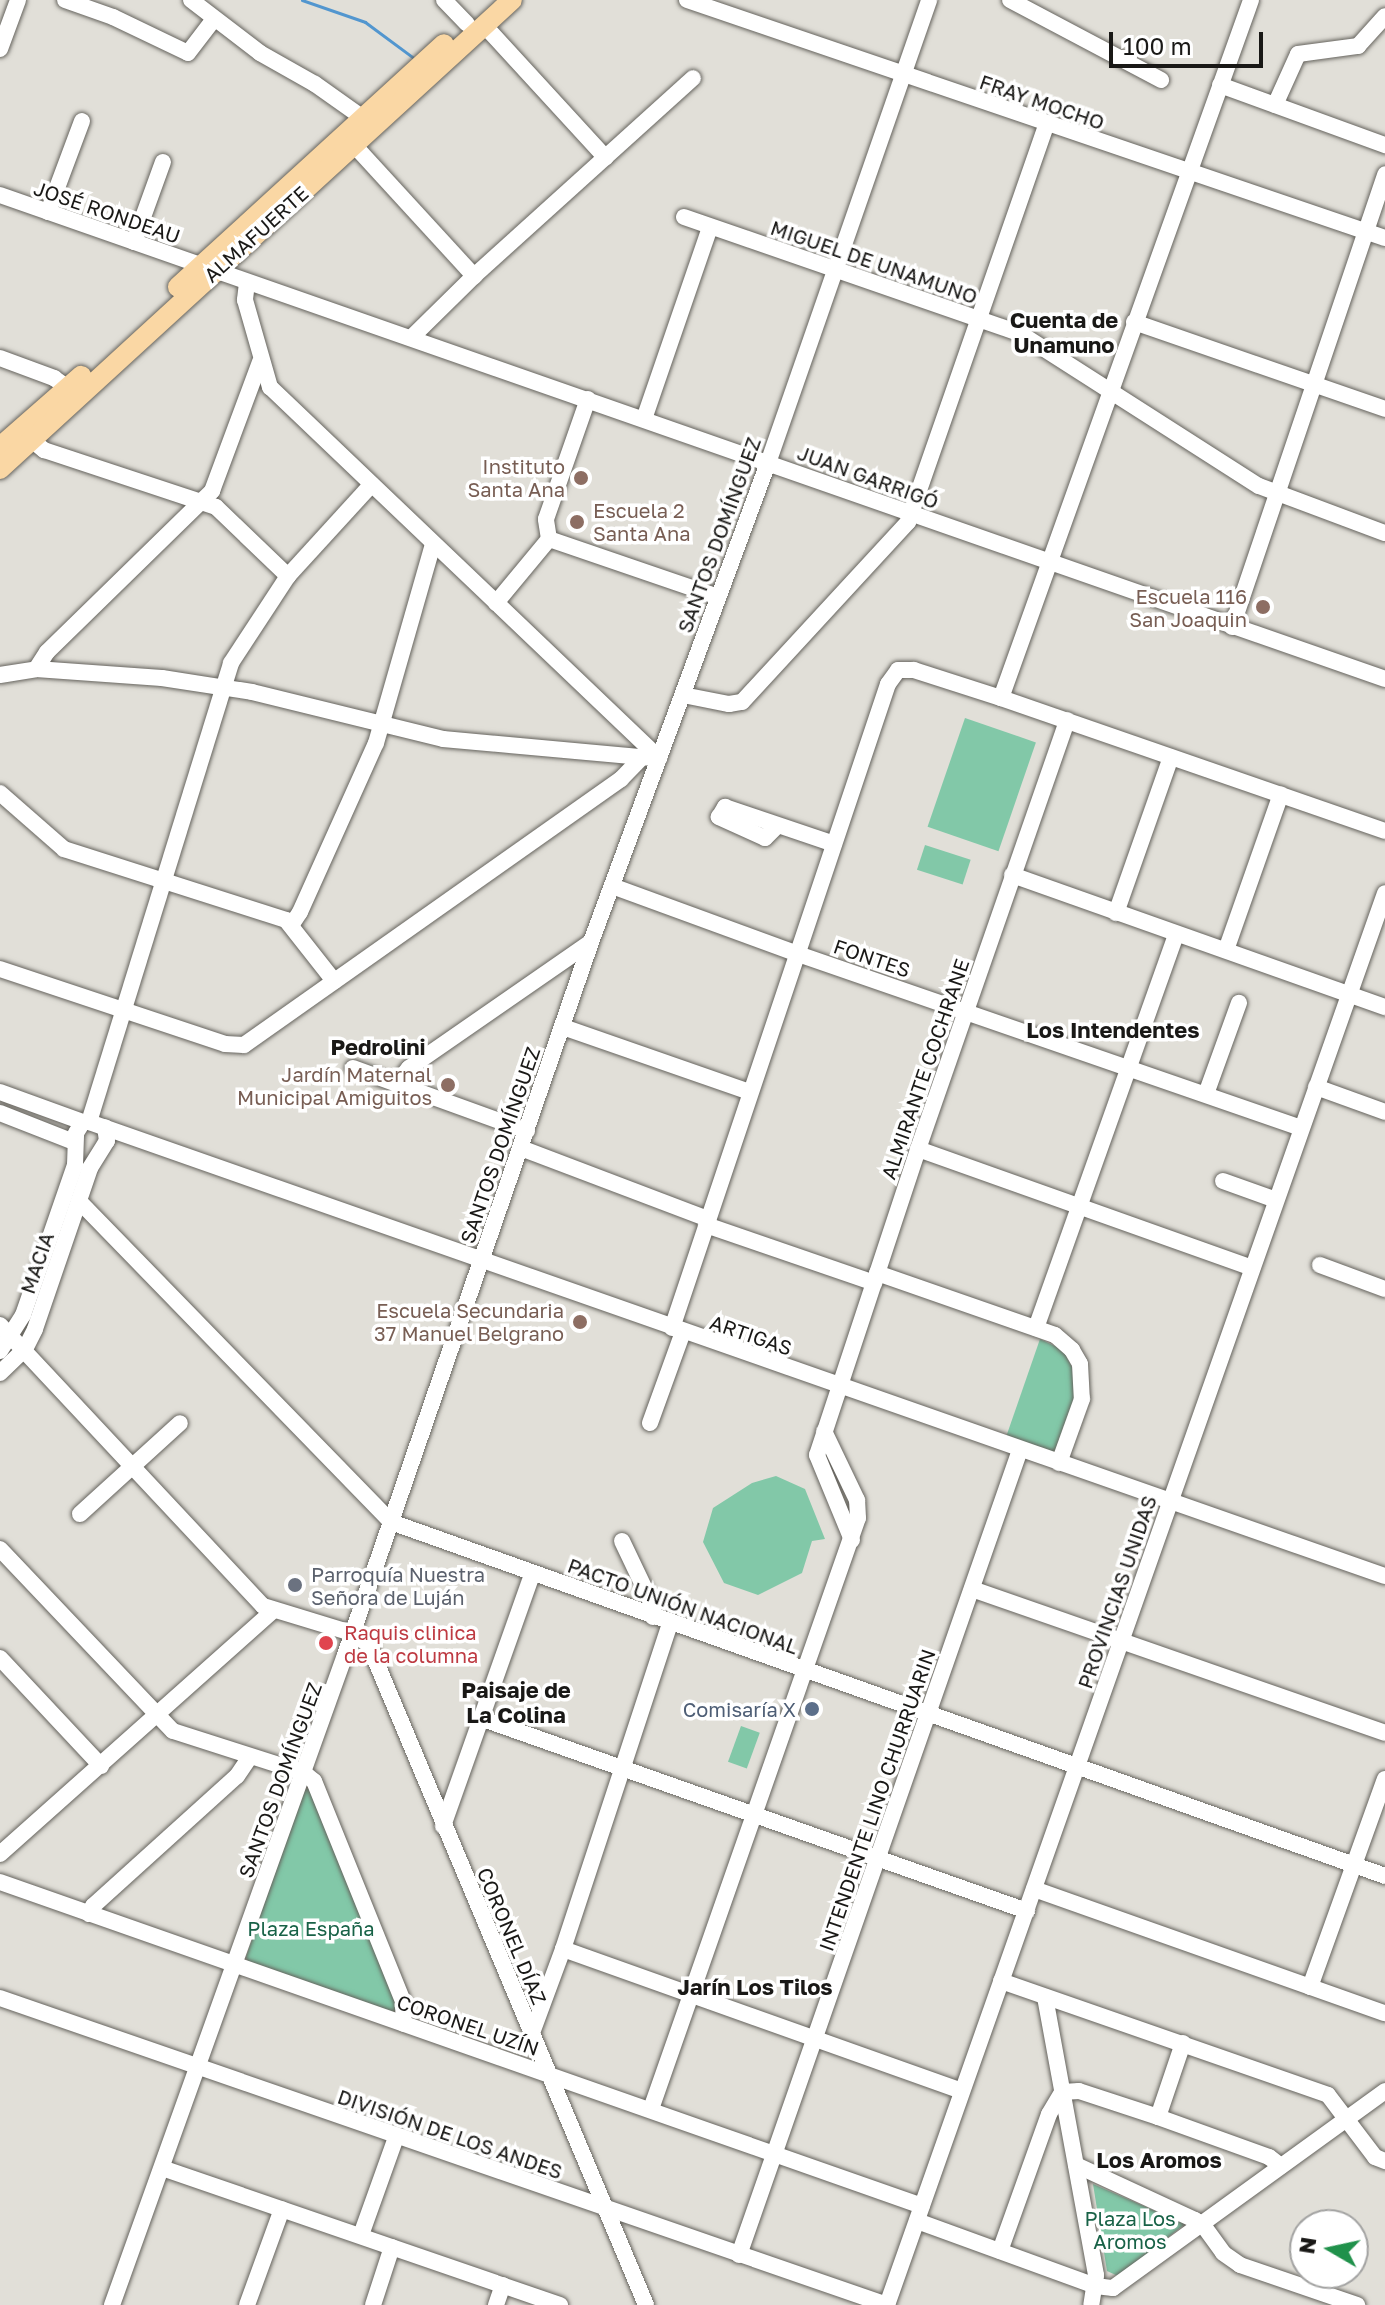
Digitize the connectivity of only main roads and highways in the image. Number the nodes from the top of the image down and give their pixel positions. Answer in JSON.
{"nodes":[{"id":1,"x":494,"y":0,"type":"edge"},
{"id":2,"x":512,"y":0,"type":"edge"},
{"id":3,"x":476,"y":25,"type":"junction"},
{"id":4,"x":208,"y":269,"type":"junction"},
{"id":5,"x":0,"y":447,"type":"edge"},
{"id":6,"x":0,"y":469,"type":"edge"}],
"edges":[{"from":1,"to":3,"type":"main road","name":"ALMAFUERTE"},
{"from":2,"to":3,"type":"main road","name":"ALMAFUERTE"},
{"from":3,"to":4,"type":"main road","name":"ALMAFUERTE"},
{"from":3,"to":4,"type":"main road","name":"ALMAFUERTE"},
{"from":4,"to":5,"type":"main road","name":"ALMAFUERTE"},
{"from":4,"to":6,"type":"main road","name":"ALMAFUERTE"}]}
